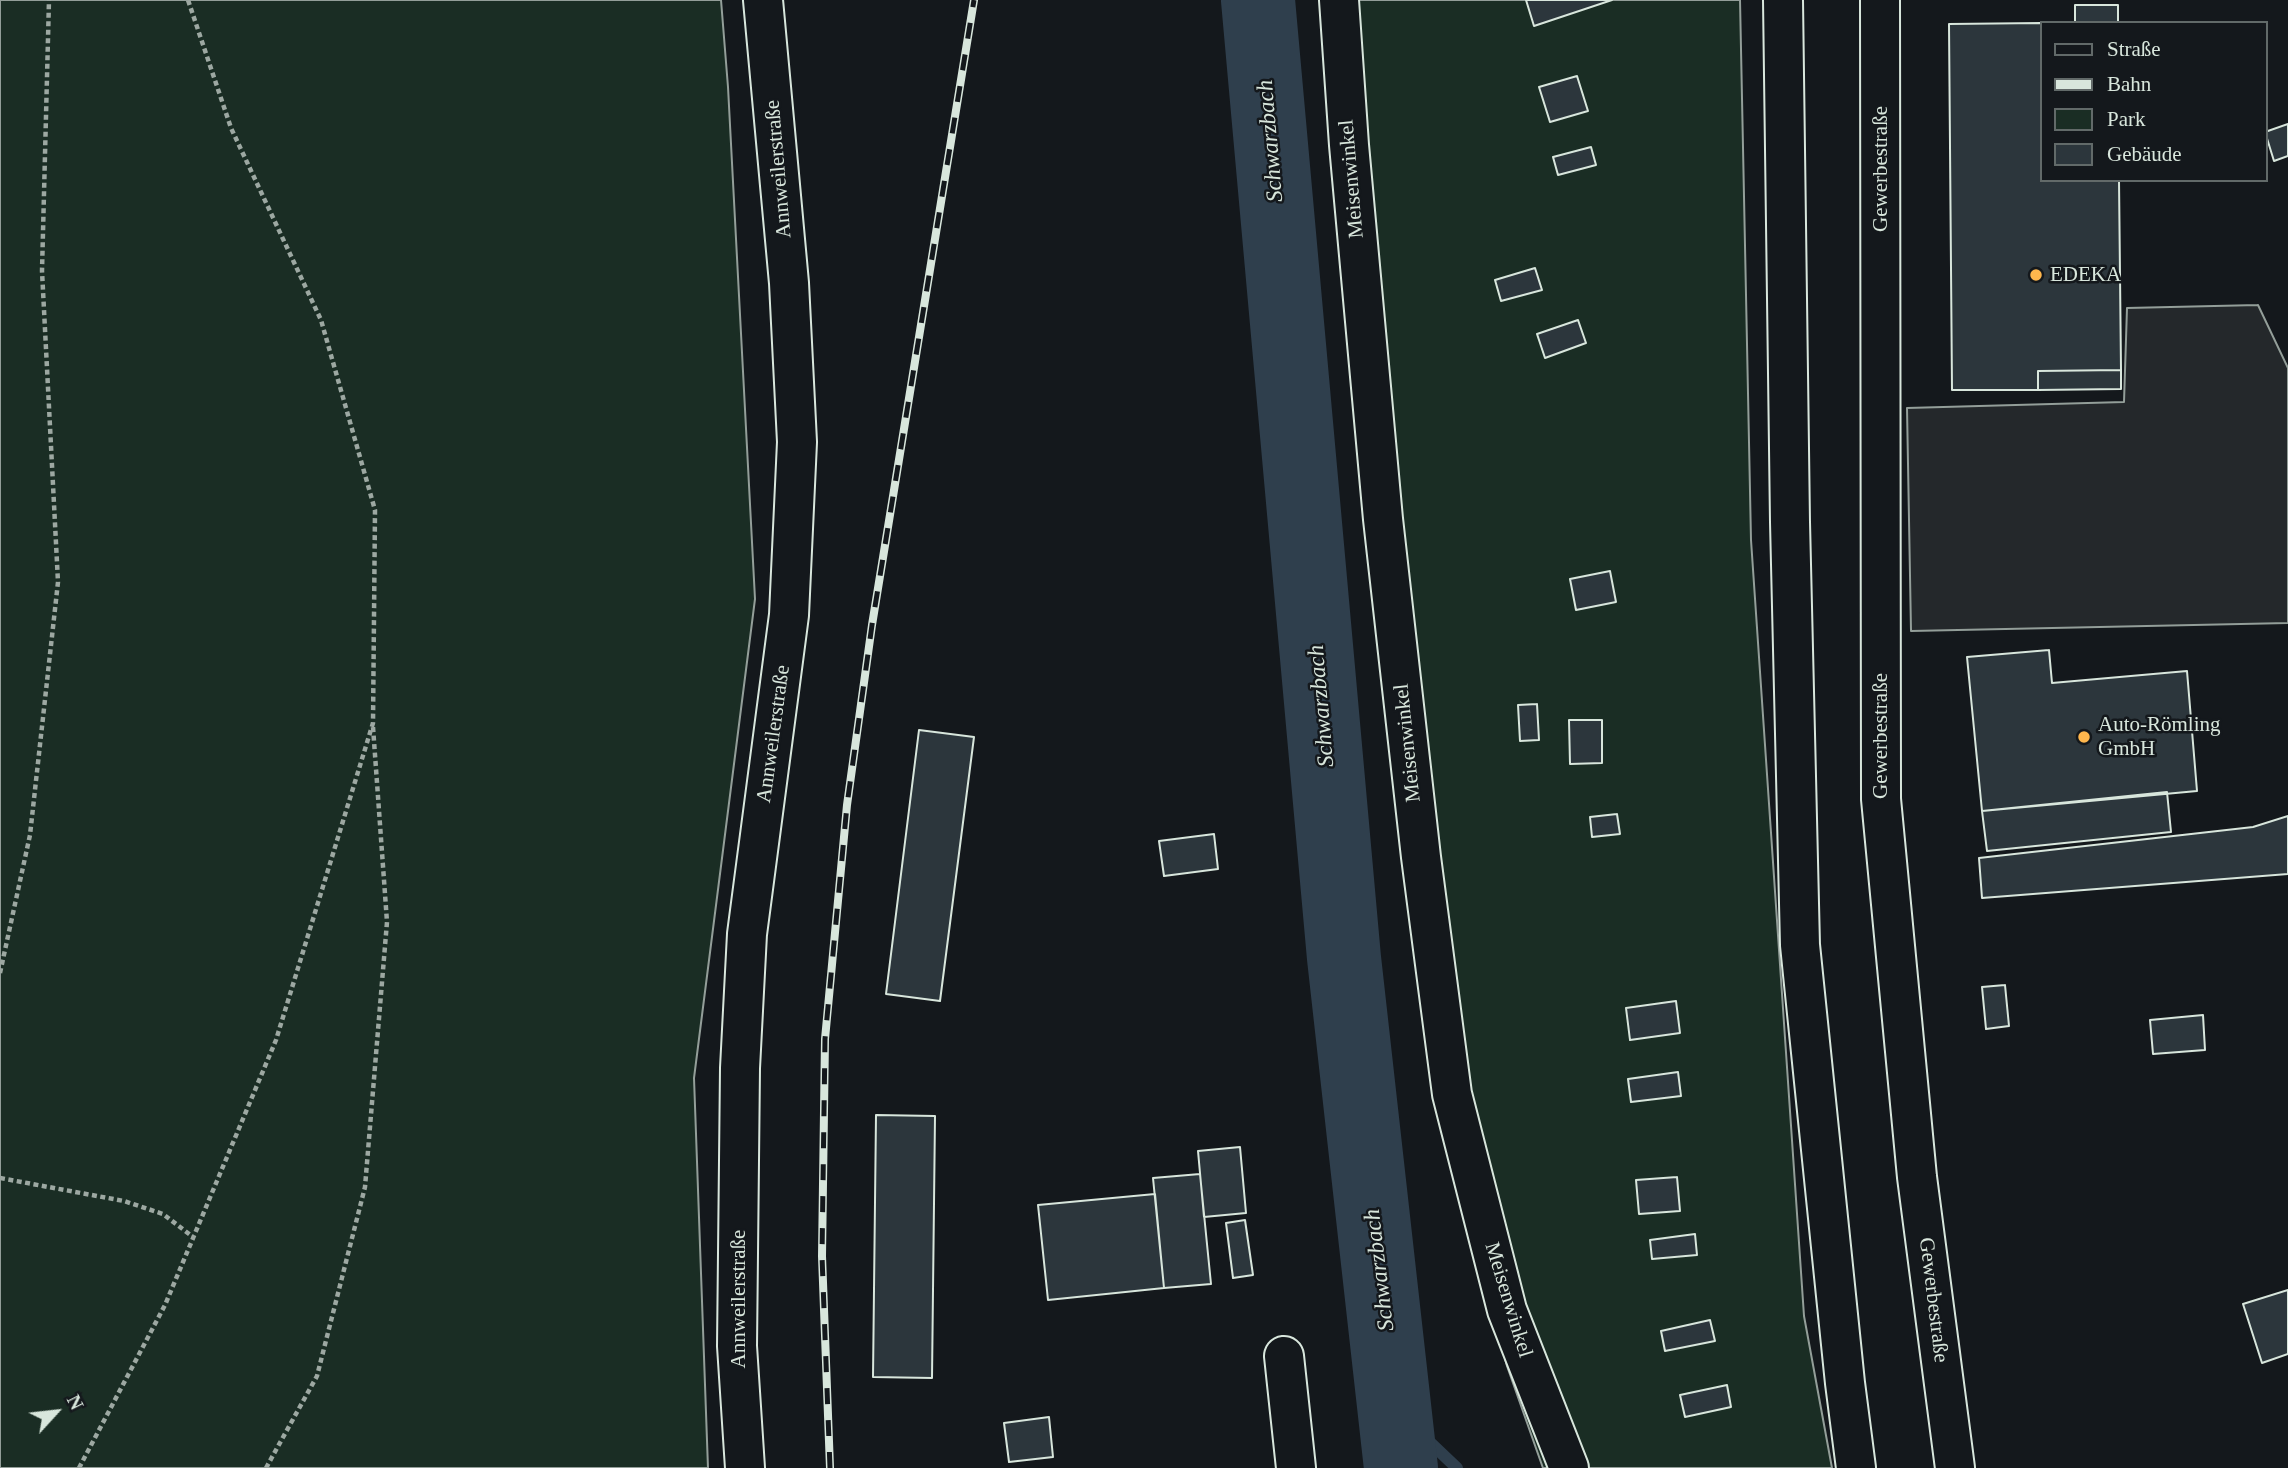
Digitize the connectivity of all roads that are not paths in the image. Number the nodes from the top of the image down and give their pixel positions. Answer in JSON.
{"nodes":[{"id":1,"x":763,"y":0,"type":"edge"},
{"id":2,"x":1339,"y":0,"type":"edge"},
{"id":3,"x":1783,"y":0,"type":"edge"},
{"id":4,"x":1880,"y":0,"type":"edge"},
{"id":5,"x":1284,"y":1356,"type":"dead end"},
{"id":6,"x":745,"y":1468,"type":"edge"},
{"id":7,"x":1296,"y":1468,"type":"edge"},
{"id":8,"x":1569,"y":1468,"type":"edge"},
{"id":9,"x":1856,"y":1468,"type":"edge"},
{"id":10,"x":1955,"y":1468,"type":"edge"}],
"edges":[{"from":1,"to":6,"type":"street","name":"Annweilerstraße"},
{"from":2,"to":8,"type":"street","name":"Meisenwinkel"},
{"from":3,"to":9,"type":"street"},
{"from":4,"to":10,"type":"street","name":"Gewerbestraße"},
{"from":5,"to":7,"type":"street"}]}
